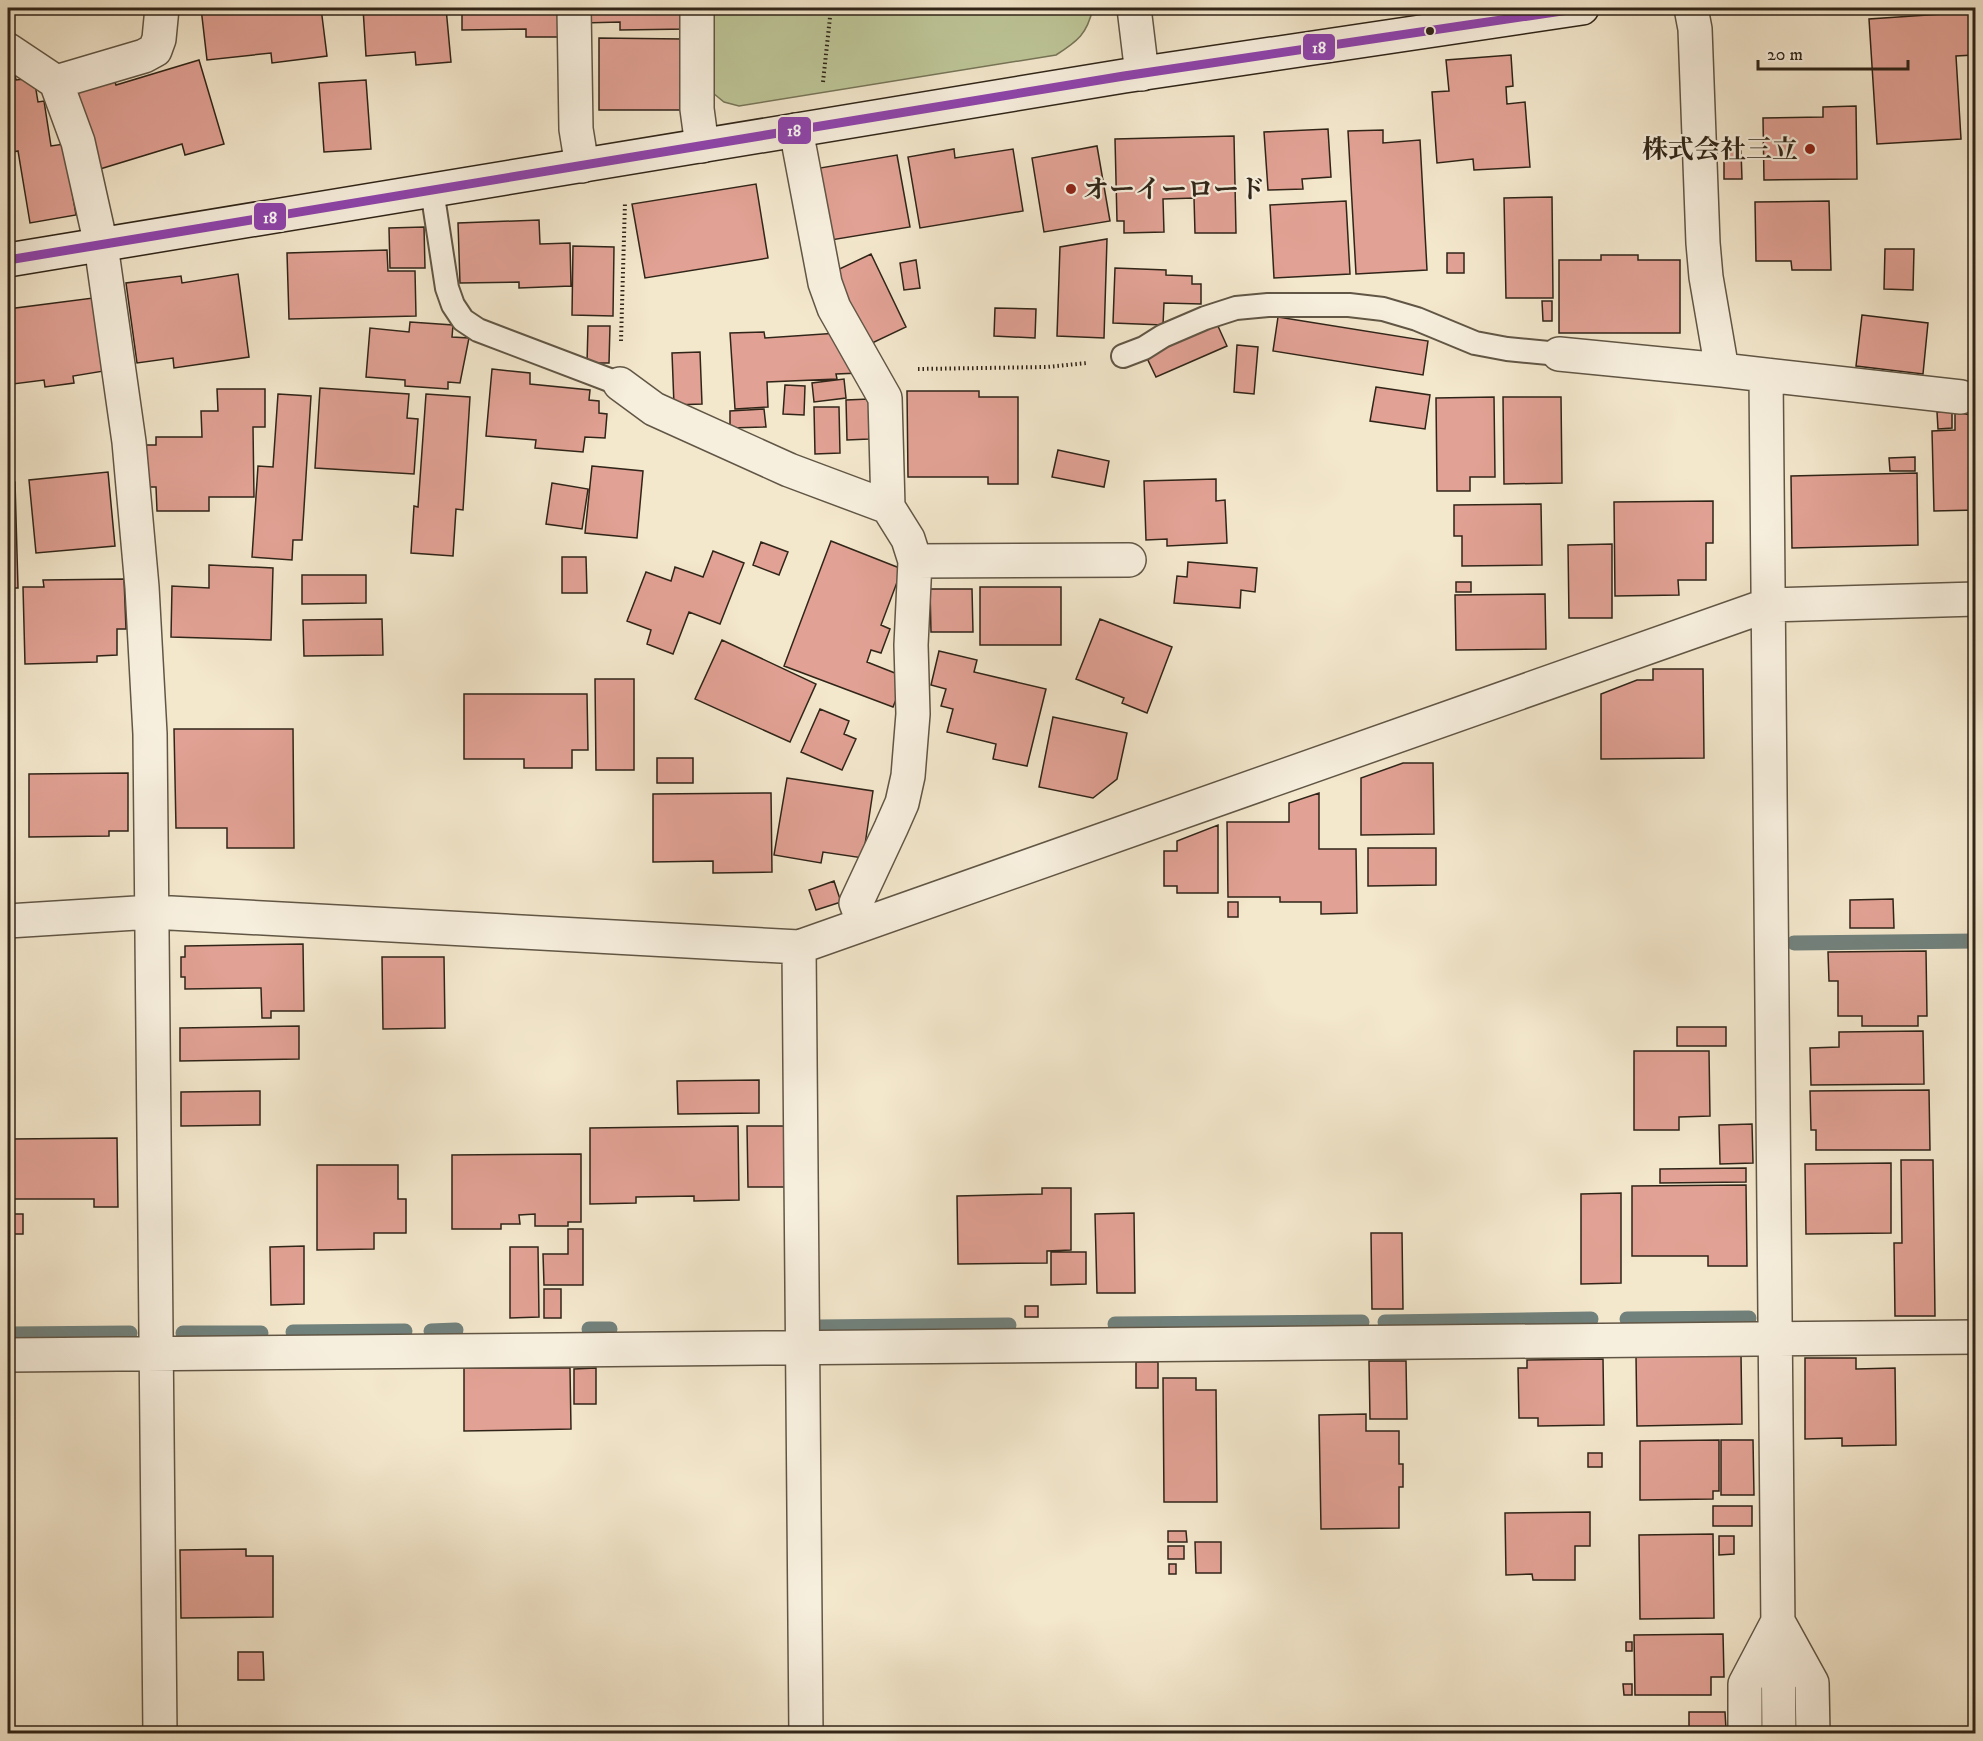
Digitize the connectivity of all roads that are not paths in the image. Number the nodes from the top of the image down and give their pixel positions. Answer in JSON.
{"nodes":[{"id":1,"x":162,"y":8,"type":"edge"},
{"id":2,"x":574,"y":8,"type":"edge"},
{"id":3,"x":697,"y":8,"type":"edge"},
{"id":4,"x":1134,"y":8,"type":"edge"},
{"id":5,"x":1582,"y":8,"type":"edge"},
{"id":6,"x":1691,"y":8,"type":"edge"},
{"id":7,"x":1445,"y":18,"type":"edge"},
{"id":8,"x":8,"y":50,"type":"edge"},
{"id":9,"x":1142,"y":74,"type":"junction"},
{"id":10,"x":56,"y":82,"type":"junction"},
{"id":11,"x":796,"y":130,"type":"junction"},
{"id":12,"x":702,"y":146,"type":"junction"},
{"id":13,"x":582,"y":166,"type":"junction"},
{"id":14,"x":432,"y":190,"type":"junction"},
{"id":15,"x":101,"y":245,"type":"junction"},
{"id":16,"x":8,"y":260,"type":"edge"},
{"id":17,"x":1559,"y":354,"type":"joint"},
{"id":18,"x":1123,"y":356,"type":"road end"},
{"id":19,"x":1722,"y":370,"type":"junction"},
{"id":20,"x":1766,"y":375,"type":"junction"},
{"id":21,"x":621,"y":384,"type":"joint"},
{"id":22,"x":1968,"y":399,"type":"edge"},
{"id":23,"x":888,"y":507,"type":"junction"},
{"id":24,"x":915,"y":561,"type":"junction"},
{"id":25,"x":1129,"y":561,"type":"dead end"},
{"id":26,"x":1976,"y":599,"type":"edge"},
{"id":27,"x":1768,"y":605,"type":"junction"},
{"id":28,"x":152,"y":912,"type":"junction"},
{"id":29,"x":8,"y":921,"type":"edge"},
{"id":30,"x":864,"y":924,"type":"junction"},
{"id":31,"x":798,"y":947,"type":"junction"},
{"id":32,"x":1976,"y":1336,"type":"edge"},
{"id":33,"x":1775,"y":1338,"type":"junction"},
{"id":34,"x":803,"y":1348,"type":"junction"},
{"id":35,"x":157,"y":1353,"type":"junction"},
{"id":36,"x":8,"y":1355,"type":"edge"},
{"id":37,"x":1778,"y":1620,"type":"junction"},
{"id":38,"x":160,"y":1734,"type":"edge"},
{"id":39,"x":806,"y":1734,"type":"edge"},
{"id":40,"x":1745,"y":1734,"type":"edge"},
{"id":41,"x":1779,"y":1734,"type":"edge"},
{"id":42,"x":1813,"y":1734,"type":"edge"}],
"edges":[{"from":1,"to":10,"type":"street"},
{"from":2,"to":13,"type":"street"},
{"from":3,"to":12,"type":"street"},
{"from":4,"to":9,"type":"street"},
{"from":5,"to":7,"type":"street"},
{"from":6,"to":19,"type":"street"},
{"from":7,"to":9,"type":"street"},
{"from":8,"to":10,"type":"street"},
{"from":9,"to":11,"type":"street"},
{"from":10,"to":15,"type":"street"},
{"from":11,"to":12,"type":"street"},
{"from":11,"to":23,"type":"street"},
{"from":12,"to":13,"type":"street"},
{"from":13,"to":14,"type":"street"},
{"from":14,"to":15,"type":"street"},
{"from":14,"to":21,"type":"lane"},
{"from":15,"to":16,"type":"street"},
{"from":15,"to":28,"type":"street"},
{"from":17,"to":18,"type":"lane"},
{"from":17,"to":19,"type":"street"},
{"from":19,"to":20,"type":"street"},
{"from":20,"to":22,"type":"street"},
{"from":20,"to":27,"type":"street"},
{"from":21,"to":23,"type":"street"},
{"from":23,"to":24,"type":"street"},
{"from":24,"to":25,"type":"street"},
{"from":24,"to":30,"type":"street"},
{"from":26,"to":27,"type":"street"},
{"from":27,"to":30,"type":"street"},
{"from":27,"to":33,"type":"street"},
{"from":28,"to":29,"type":"street"},
{"from":28,"to":31,"type":"street"},
{"from":28,"to":35,"type":"street"},
{"from":30,"to":31,"type":"street"},
{"from":31,"to":34,"type":"street"},
{"from":32,"to":33,"type":"street"},
{"from":33,"to":34,"type":"street"},
{"from":33,"to":37,"type":"street"},
{"from":34,"to":35,"type":"street"},
{"from":34,"to":39,"type":"street"},
{"from":35,"to":36,"type":"street"},
{"from":35,"to":38,"type":"street"},
{"from":37,"to":40,"type":"street"},
{"from":37,"to":41,"type":"street"},
{"from":37,"to":42,"type":"street"}]}
